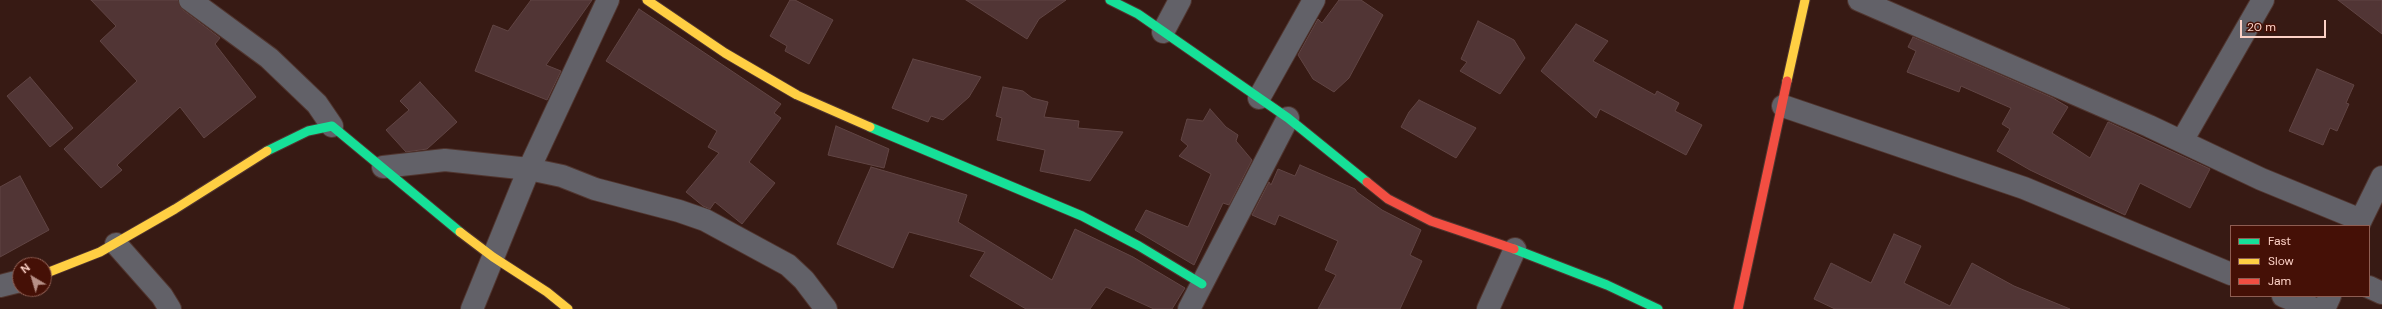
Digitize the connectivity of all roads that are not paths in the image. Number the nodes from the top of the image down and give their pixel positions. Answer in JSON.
{"nodes":[{"id":1,"x":190,"y":0,"type":"edge"},
{"id":2,"x":608,"y":0,"type":"edge"},
{"id":3,"x":647,"y":0,"type":"edge"},
{"id":4,"x":1110,"y":0,"type":"edge"},
{"id":5,"x":1180,"y":0,"type":"edge"},
{"id":6,"x":1314,"y":0,"type":"edge"},
{"id":7,"x":1806,"y":0,"type":"edge"},
{"id":8,"x":1859,"y":0,"type":"edge"},
{"id":9,"x":2262,"y":0,"type":"edge"},
{"id":10,"x":1163,"y":32,"type":"junction"},
{"id":11,"x":1259,"y":98,"type":"junction"},
{"id":12,"x":1783,"y":106,"type":"junction"},
{"id":13,"x":1288,"y":118,"type":"junction"},
{"id":14,"x":332,"y":126,"type":"junction"},
{"id":15,"x":2182,"y":141,"type":"junction"},
{"id":16,"x":384,"y":167,"type":"junction"},
{"id":17,"x":529,"y":169,"type":"junction"},
{"id":18,"x":2382,"y":177,"type":"edge"},
{"id":19,"x":2360,"y":223,"type":"edge"},
{"id":20,"x":116,"y":244,"type":"junction"},
{"id":21,"x":1515,"y":249,"type":"junction"},
{"id":22,"x":493,"y":257,"type":"junction"},
{"id":23,"x":52,"y":271,"type":"edge"},
{"id":24,"x":2230,"y":274,"type":"edge"},
{"id":25,"x":12,"y":283,"type":"edge"},
{"id":26,"x":1202,"y":284,"type":"junction"},
{"id":27,"x":0,"y":286,"type":"edge"},
{"id":28,"x":2370,"y":287,"type":"edge"},
{"id":29,"x":2382,"y":293,"type":"edge"},
{"id":30,"x":2285,"y":297,"type":"edge"},
{"id":31,"x":2330,"y":297,"type":"edge"},
{"id":32,"x":170,"y":309,"type":"edge"},
{"id":33,"x":472,"y":309,"type":"edge"},
{"id":34,"x":568,"y":309,"type":"edge"},
{"id":35,"x":826,"y":309,"type":"edge"},
{"id":36,"x":1189,"y":309,"type":"edge"},
{"id":37,"x":1488,"y":309,"type":"edge"},
{"id":38,"x":1658,"y":309,"type":"edge"},
{"id":39,"x":1738,"y":309,"type":"edge"},
{"id":40,"x":2315,"y":309,"type":"edge"},
{"id":41,"x":2324,"y":309,"type":"edge"}],
"edges":[{"from":1,"to":14,"type":"street"},
{"from":2,"to":17,"type":"street"},
{"from":3,"to":26,"type":"street"},
{"from":4,"to":10,"type":"street"},
{"from":5,"to":10,"type":"street"},
{"from":6,"to":11,"type":"street"},
{"from":7,"to":12,"type":"street"},
{"from":8,"to":15,"type":"street"},
{"from":9,"to":15,"type":"street"},
{"from":10,"to":11,"type":"street"},
{"from":11,"to":13,"type":"street"},
{"from":12,"to":24,"type":"street"},
{"from":12,"to":39,"type":"street"},
{"from":13,"to":21,"type":"street"},
{"from":13,"to":26,"type":"street"},
{"from":14,"to":16,"type":"street"},
{"from":14,"to":20,"type":"street"},
{"from":15,"to":19,"type":"street"},
{"from":16,"to":17,"type":"street"},
{"from":16,"to":22,"type":"street"},
{"from":17,"to":22,"type":"street"},
{"from":17,"to":35,"type":"street"},
{"from":18,"to":19,"type":"street"},
{"from":20,"to":23,"type":"street"},
{"from":20,"to":32,"type":"street"},
{"from":21,"to":37,"type":"street"},
{"from":21,"to":38,"type":"street"},
{"from":22,"to":33,"type":"street"},
{"from":22,"to":34,"type":"street"},
{"from":25,"to":27,"type":"street"},
{"from":26,"to":36,"type":"street"},
{"from":28,"to":29,"type":"street"},
{"from":30,"to":40,"type":"street"},
{"from":31,"to":41,"type":"street"}]}
